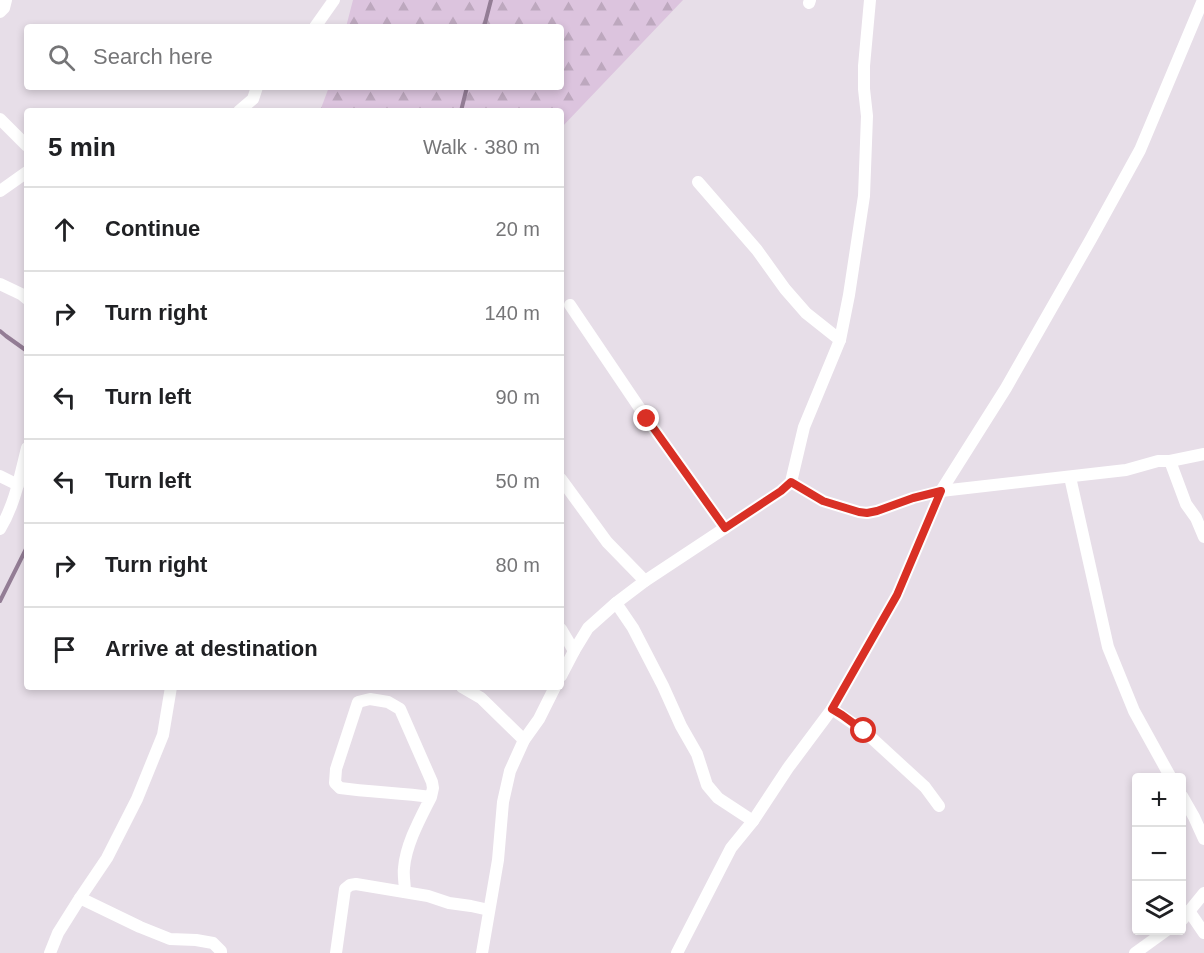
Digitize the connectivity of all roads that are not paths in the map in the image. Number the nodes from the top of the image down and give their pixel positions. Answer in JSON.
{"nodes":[{"id":1,"x":6,"y":0,"type":"edge"},
{"id":2,"x":334,"y":0,"type":"edge"},
{"id":3,"x":870,"y":0,"type":"edge"},
{"id":4,"x":1203,"y":0,"type":"edge"},
{"id":5,"x":0,"y":12,"type":"edge"},
{"id":6,"x":317,"y":24,"type":"edge"},
{"id":7,"x":257,"y":90,"type":"edge"},
{"id":8,"x":242,"y":108,"type":"edge"},
{"id":9,"x":0,"y":120,"type":"edge"},
{"id":10,"x":24,"y":143,"type":"edge"},
{"id":11,"x":24,"y":174,"type":"edge"},
{"id":12,"x":698,"y":182,"type":"dead end"},
{"id":13,"x":0,"y":191,"type":"edge"},
{"id":14,"x":0,"y":284,"type":"edge"},
{"id":15,"x":24,"y":296,"type":"edge"},
{"id":16,"x":570,"y":305,"type":"dead end"},
{"id":17,"x":840,"y":340,"type":"junction"},
{"id":18,"x":1204,"y":454,"type":"edge"},
{"id":19,"x":24,"y":460,"type":"edge"},
{"id":20,"x":1170,"y":461,"type":"junction"},
{"id":21,"x":0,"y":476,"type":"edge"},
{"id":22,"x":1070,"y":477,"type":"junction"},
{"id":23,"x":791,"y":482,"type":"junction"},
{"id":24,"x":564,"y":483,"type":"edge"},
{"id":25,"x":18,"y":485,"type":"junction"},
{"id":26,"x":941,"y":491,"type":"junction"},
{"id":27,"x":725,"y":528,"type":"junction"},
{"id":28,"x":0,"y":529,"type":"edge"},
{"id":29,"x":1204,"y":537,"type":"edge"},
{"id":30,"x":645,"y":581,"type":"junction"},
{"id":31,"x":616,"y":603,"type":"junction"},
{"id":32,"x":564,"y":634,"type":"edge"},
{"id":33,"x":574,"y":651,"type":"junction"},
{"id":34,"x":564,"y":670,"type":"edge"},
{"id":35,"x":170,"y":690,"type":"edge"},
{"id":36,"x":467,"y":690,"type":"edge"},
{"id":37,"x":554,"y":690,"type":"edge"},
{"id":38,"x":832,"y":709,"type":"junction"},
{"id":39,"x":524,"y":740,"type":"junction"},
{"id":40,"x":1169,"y":773,"type":"edge"},
{"id":41,"x":430,"y":797,"type":"junction"},
{"id":42,"x":1186,"y":803,"type":"edge"},
{"id":43,"x":939,"y":806,"type":"dead end"},
{"id":44,"x":753,"y":821,"type":"junction"},
{"id":45,"x":1204,"y":839,"type":"edge"},
{"id":46,"x":405,"y":892,"type":"junction"},
{"id":47,"x":1204,"y":893,"type":"edge"},
{"id":48,"x":80,"y":898,"type":"junction"},
{"id":49,"x":489,"y":910,"type":"junction"},
{"id":50,"x":1186,"y":914,"type":"edge"},
{"id":51,"x":1186,"y":916,"type":"edge"},
{"id":52,"x":1204,"y":933,"type":"edge"},
{"id":53,"x":1160,"y":935,"type":"edge"},
{"id":54,"x":50,"y":953,"type":"edge"},
{"id":55,"x":221,"y":953,"type":"edge"},
{"id":56,"x":336,"y":953,"type":"edge"},
{"id":57,"x":482,"y":953,"type":"edge"},
{"id":58,"x":677,"y":953,"type":"edge"},
{"id":59,"x":1135,"y":953,"type":"edge"}],
"edges":[{"from":1,"to":5,"type":"street"},
{"from":2,"to":6,"type":"street"},
{"from":3,"to":17,"type":"street"},
{"from":4,"to":26,"type":"street"},
{"from":7,"to":8,"type":"street"},
{"from":9,"to":10,"type":"street"},
{"from":11,"to":13,"type":"street"},
{"from":12,"to":17,"type":"street"},
{"from":14,"to":15,"type":"street"},
{"from":16,"to":27,"type":"street"},
{"from":17,"to":23,"type":"street"},
{"from":18,"to":20,"type":"street"},
{"from":19,"to":25,"type":"street"},
{"from":20,"to":22,"type":"street"},
{"from":20,"to":29,"type":"street"},
{"from":21,"to":25,"type":"street"},
{"from":22,"to":26,"type":"street"},
{"from":22,"to":40,"type":"street"},
{"from":23,"to":26,"type":"street"},
{"from":23,"to":27,"type":"street"},
{"from":24,"to":30,"type":"street"},
{"from":25,"to":28,"type":"street"},
{"from":26,"to":38,"type":"street"},
{"from":27,"to":30,"type":"street"},
{"from":30,"to":31,"type":"street"},
{"from":31,"to":33,"type":"street"},
{"from":31,"to":44,"type":"street"},
{"from":32,"to":33,"type":"street"},
{"from":33,"to":34,"type":"street"},
{"from":35,"to":48,"type":"street"},
{"from":36,"to":39,"type":"street"},
{"from":37,"to":39,"type":"street"},
{"from":38,"to":43,"type":"street"},
{"from":38,"to":44,"type":"street"},
{"from":39,"to":49,"type":"street"},
{"from":41,"to":41,"type":"street"},
{"from":41,"to":46,"type":"street"},
{"from":42,"to":45,"type":"street"},
{"from":44,"to":58,"type":"street"},
{"from":46,"to":49,"type":"street"},
{"from":46,"to":56,"type":"street"},
{"from":47,"to":50,"type":"street"},
{"from":48,"to":54,"type":"street"},
{"from":48,"to":55,"type":"street"},
{"from":49,"to":57,"type":"street"},
{"from":51,"to":52,"type":"street"},
{"from":53,"to":59,"type":"street"}]}
